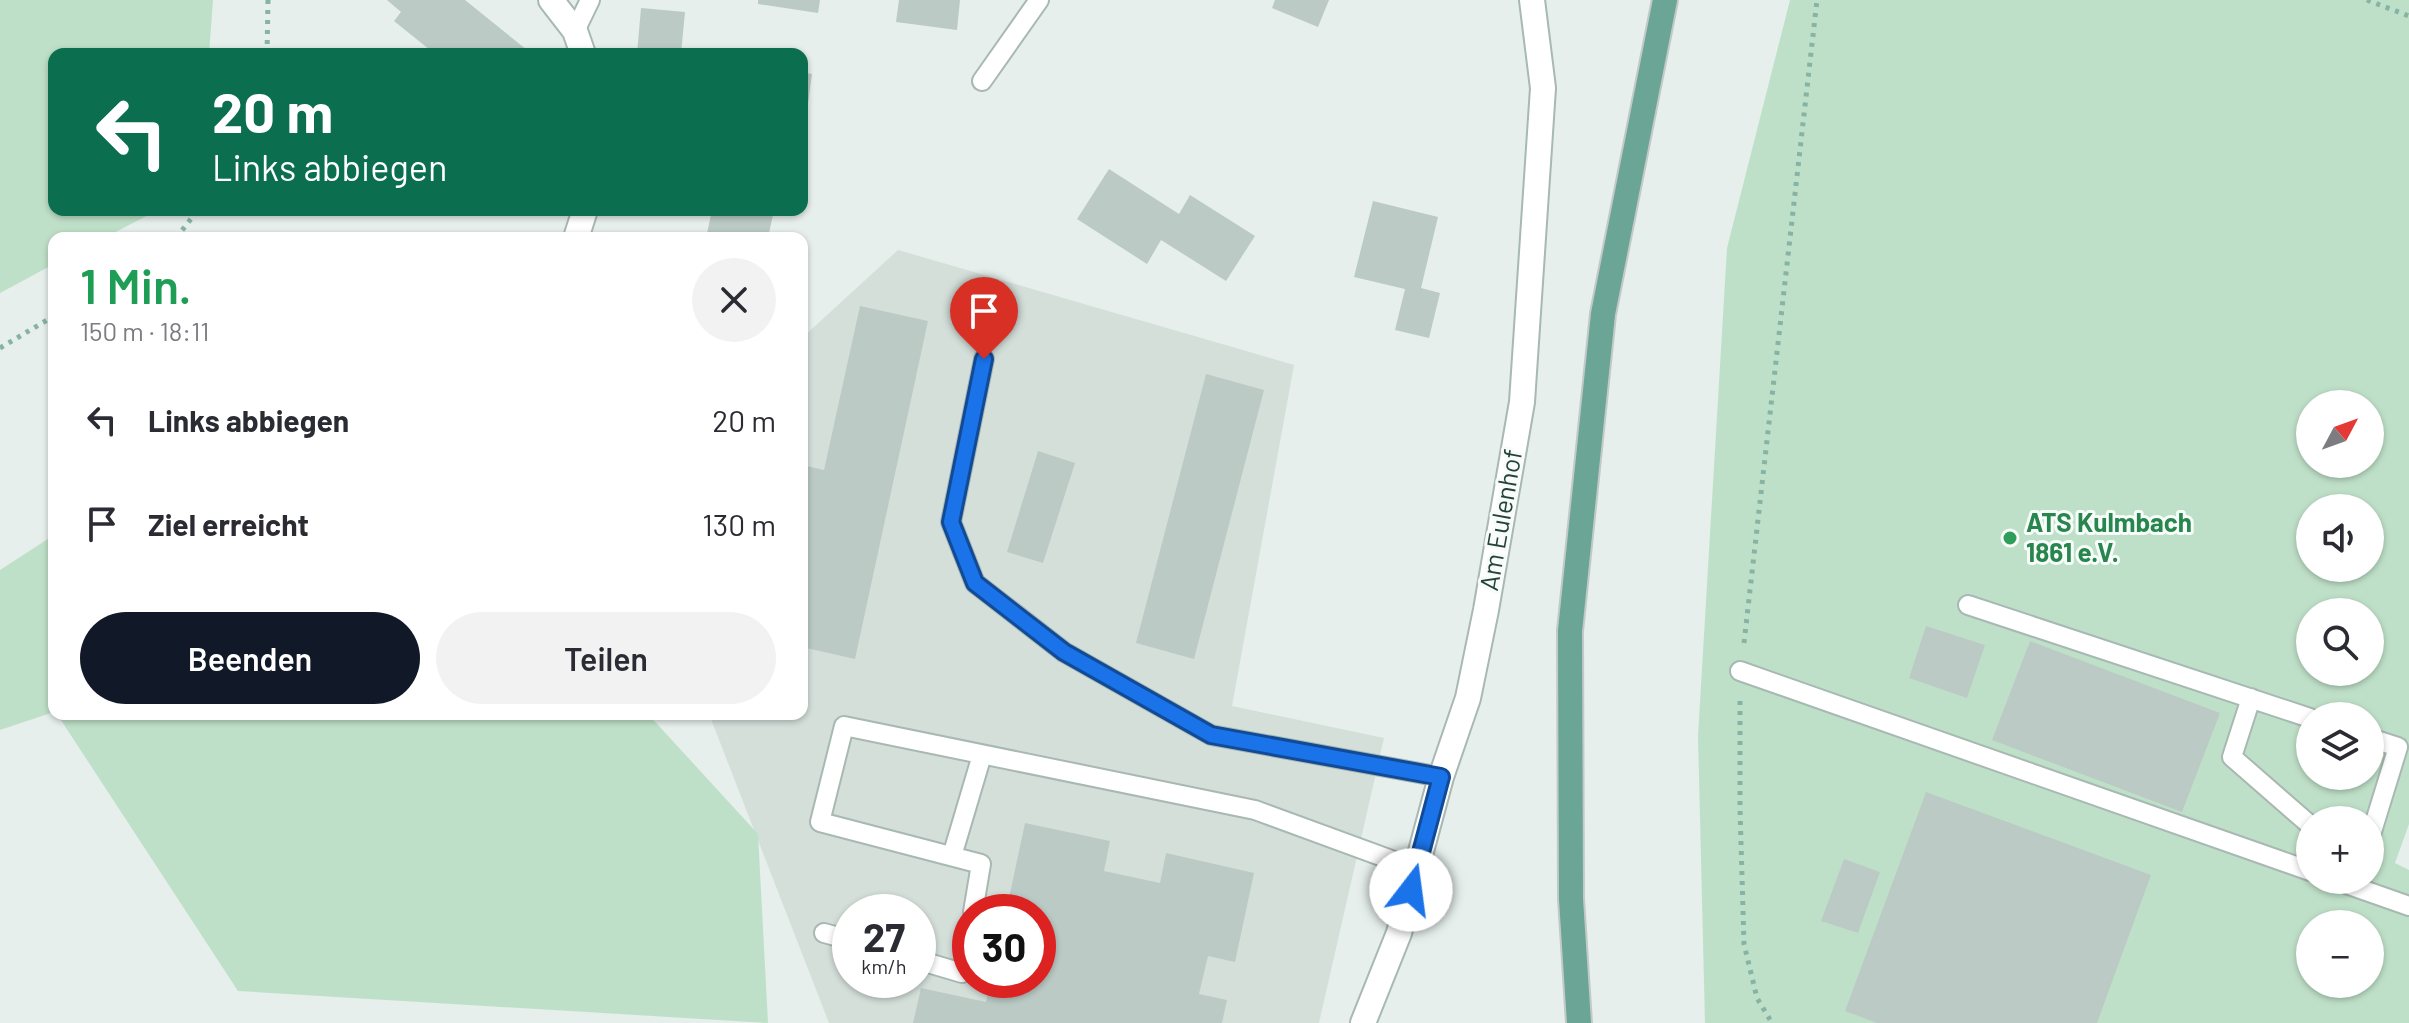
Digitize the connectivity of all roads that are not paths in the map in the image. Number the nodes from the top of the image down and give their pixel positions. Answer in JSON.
{"nodes":[{"id":1,"x":551,"y":0,"type":"edge"},
{"id":2,"x":590,"y":0,"type":"edge"},
{"id":3,"x":1039,"y":0,"type":"edge"},
{"id":4,"x":1532,"y":0,"type":"edge"},
{"id":5,"x":1665,"y":0,"type":"edge"},
{"id":6,"x":579,"y":43,"type":"edge"},
{"id":7,"x":982,"y":81,"type":"dead end"},
{"id":8,"x":984,"y":359,"type":"dead end"},
{"id":9,"x":1968,"y":605,"type":"dead end"},
{"id":10,"x":1740,"y":671,"type":"road end"},
{"id":11,"x":2251,"y":698,"type":"junction"},
{"id":12,"x":2296,"y":713,"type":"edge"},
{"id":13,"x":2384,"y":742,"type":"edge"},
{"id":14,"x":982,"y":755,"type":"junction"},
{"id":15,"x":1441,"y":777,"type":"junction"},
{"id":16,"x":2380,"y":806,"type":"edge"},
{"id":17,"x":2296,"y":813,"type":"edge"},
{"id":18,"x":952,"y":856,"type":"junction"},
{"id":19,"x":2296,"y":866,"type":"edge"},
{"id":20,"x":1416,"y":869,"type":"junction"},
{"id":21,"x":976,"y":894,"type":"edge"},
{"id":22,"x":2381,"y":894,"type":"edge"},
{"id":23,"x":2409,"y":906,"type":"edge"},
{"id":24,"x":824,"y":933,"type":"dead end"},
{"id":25,"x":832,"y":935,"type":"edge"},
{"id":26,"x":1363,"y":1023,"type":"edge"},
{"id":27,"x":1579,"y":1023,"type":"edge"}],
"edges":[{"from":1,"to":6,"type":"street"},
{"from":2,"to":6,"type":"lane"},
{"from":3,"to":7,"type":"lane"},
{"from":4,"to":15,"type":"street","name":"Am Eulenhof"},
{"from":5,"to":27,"type":"main road"},
{"from":8,"to":15,"type":"lane"},
{"from":9,"to":11,"type":"lane"},
{"from":10,"to":19,"type":"lane"},
{"from":11,"to":12,"type":"lane"},
{"from":11,"to":17,"type":"lane"},
{"from":13,"to":16,"type":"lane"},
{"from":14,"to":18,"type":"lane"},
{"from":14,"to":18,"type":"lane"},
{"from":14,"to":20,"type":"lane"},
{"from":15,"to":20,"type":"street","name":"Am Eulenhof"},
{"from":18,"to":21,"type":"lane"},
{"from":20,"to":26,"type":"street","name":"Am Eulenhof"},
{"from":22,"to":23,"type":"lane"},
{"from":24,"to":25,"type":"lane"}]}
